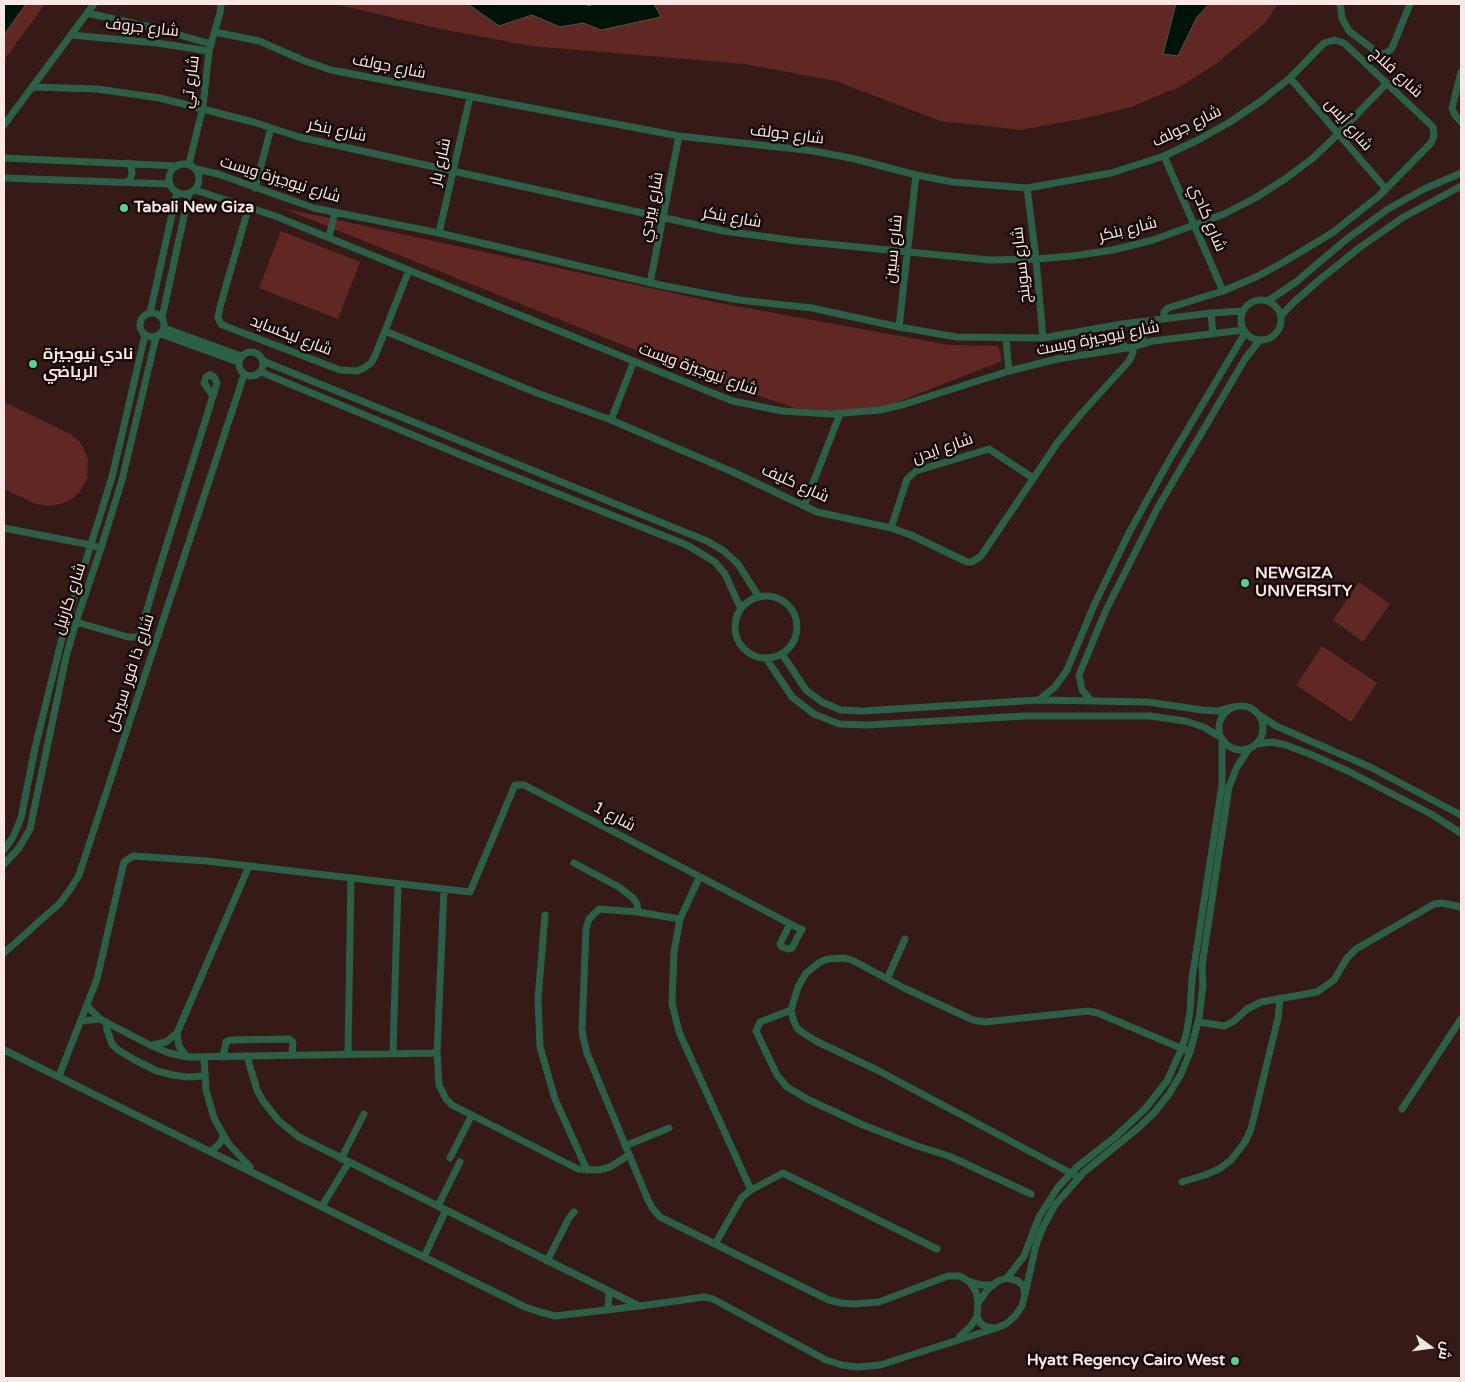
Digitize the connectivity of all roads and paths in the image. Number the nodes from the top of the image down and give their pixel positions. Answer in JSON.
{"nodes":[{"id":1,"x":94,"y":4,"type":"edge"},
{"id":2,"x":221,"y":4,"type":"edge"},
{"id":3,"x":1340,"y":4,"type":"edge"},
{"id":4,"x":1410,"y":4,"type":"edge"},
{"id":5,"x":87,"y":13,"type":"junction"},
{"id":6,"x":215,"y":32,"type":"junction"},
{"id":7,"x":71,"y":35,"type":"junction"},
{"id":8,"x":1324,"y":43,"type":"joint"},
{"id":9,"x":210,"y":48,"type":"junction"},
{"id":10,"x":1461,"y":72,"type":"edge"},
{"id":11,"x":1290,"y":78,"type":"junction"},
{"id":12,"x":1387,"y":83,"type":"junction"},
{"id":13,"x":32,"y":87,"type":"junction"},
{"id":14,"x":470,"y":98,"type":"junction"},
{"id":15,"x":203,"y":108,"type":"junction"},
{"id":16,"x":1461,"y":122,"type":"edge"},
{"id":17,"x":4,"y":125,"type":"edge"},
{"id":18,"x":271,"y":128,"type":"junction"},
{"id":19,"x":1338,"y":134,"type":"junction"},
{"id":20,"x":679,"y":136,"type":"junction"},
{"id":21,"x":1164,"y":156,"type":"junction"},
{"id":22,"x":4,"y":158,"type":"edge"},
{"id":23,"x":128,"y":163,"type":"junction"},
{"id":24,"x":177,"y":166,"type":"junction"},
{"id":25,"x":192,"y":166,"type":"junction"},
{"id":26,"x":453,"y":171,"type":"junction"},
{"id":27,"x":1461,"y":173,"type":"edge"},
{"id":28,"x":916,"y":175,"type":"junction"},
{"id":29,"x":4,"y":178,"type":"edge"},
{"id":30,"x":127,"y":182,"type":"junction"},
{"id":31,"x":170,"y":184,"type":"junction"},
{"id":32,"x":1461,"y":186,"type":"edge"},
{"id":33,"x":255,"y":188,"type":"junction"},
{"id":34,"x":1027,"y":188,"type":"junction"},
{"id":35,"x":1386,"y":189,"type":"junction"},
{"id":36,"x":177,"y":192,"type":"junction"},
{"id":37,"x":192,"y":192,"type":"junction"},
{"id":38,"x":249,"y":206,"type":"junction"},
{"id":39,"x":335,"y":212,"type":"junction"},
{"id":40,"x":172,"y":216,"type":"junction"},
{"id":41,"x":182,"y":218,"type":"junction"},
{"id":42,"x":664,"y":218,"type":"junction"},
{"id":43,"x":1196,"y":225,"type":"junction"},
{"id":44,"x":439,"y":233,"type":"junction"},
{"id":45,"x":329,"y":237,"type":"junction"},
{"id":46,"x":908,"y":252,"type":"junction"},
{"id":47,"x":1036,"y":260,"type":"junction"},
{"id":48,"x":409,"y":270,"type":"junction"},
{"id":49,"x":1296,"y":282,"type":"junction"},
{"id":50,"x":650,"y":283,"type":"junction"},
{"id":51,"x":1223,"y":291,"type":"junction"},
{"id":52,"x":1301,"y":296,"type":"junction"},
{"id":53,"x":1196,"y":300,"type":"junction"},
{"id":54,"x":1268,"y":301,"type":"junction"},
{"id":55,"x":1243,"y":311,"type":"junction"},
{"id":56,"x":150,"y":313,"type":"junction"},
{"id":57,"x":1211,"y":313,"type":"junction"},
{"id":58,"x":1198,"y":314,"type":"junction"},
{"id":59,"x":1281,"y":316,"type":"junction"},
{"id":60,"x":162,"y":318,"type":"junction"},
{"id":61,"x":1164,"y":319,"type":"junction"},
{"id":62,"x":1140,"y":322,"type":"junction"},
{"id":63,"x":1122,"y":324,"type":"junction"},
{"id":64,"x":899,"y":327,"type":"junction"},
{"id":65,"x":385,"y":331,"type":"junction"},
{"id":66,"x":1244,"y":332,"type":"junction"},
{"id":67,"x":160,"y":333,"type":"junction"},
{"id":68,"x":1213,"y":334,"type":"junction"},
{"id":69,"x":145,"y":335,"type":"junction"},
{"id":70,"x":1043,"y":338,"type":"junction"},
{"id":71,"x":1006,"y":339,"type":"junction"},
{"id":72,"x":1259,"y":341,"type":"junction"},
{"id":73,"x":1142,"y":344,"type":"junction"},
{"id":74,"x":1129,"y":347,"type":"junction"},
{"id":75,"x":240,"y":359,"type":"junction"},
{"id":76,"x":263,"y":361,"type":"junction"},
{"id":77,"x":634,"y":361,"type":"junction"},
{"id":78,"x":1009,"y":371,"type":"junction"},
{"id":79,"x":261,"y":372,"type":"junction"},
{"id":80,"x":244,"y":375,"type":"junction"},
{"id":81,"x":212,"y":396,"type":"dead end"},
{"id":82,"x":840,"y":414,"type":"junction"},
{"id":83,"x":611,"y":420,"type":"junction"},
{"id":84,"x":112,"y":477,"type":"junction"},
{"id":85,"x":1033,"y":478,"type":"junction"},
{"id":86,"x":122,"y":480,"type":"junction"},
{"id":87,"x":804,"y":506,"type":"junction"},
{"id":88,"x":4,"y":528,"type":"edge"},
{"id":89,"x":891,"y":528,"type":"junction"},
{"id":90,"x":91,"y":545,"type":"junction"},
{"id":91,"x":101,"y":548,"type":"junction"},
{"id":92,"x":759,"y":597,"type":"junction"},
{"id":93,"x":741,"y":609,"type":"junction"},
{"id":94,"x":76,"y":622,"type":"junction"},
{"id":95,"x":782,"y":654,"type":"junction"},
{"id":96,"x":766,"y":658,"type":"junction"},
{"id":97,"x":1067,"y":670,"type":"junction"},
{"id":98,"x":1079,"y":675,"type":"junction"},
{"id":99,"x":51,"y":683,"type":"junction"},
{"id":100,"x":61,"y":685,"type":"junction"},
{"id":101,"x":1039,"y":700,"type":"junction"},
{"id":102,"x":1092,"y":701,"type":"junction"},
{"id":103,"x":960,"y":705,"type":"junction"},
{"id":104,"x":1233,"y":707,"type":"junction"},
{"id":105,"x":1260,"y":715,"type":"junction"},
{"id":106,"x":962,"y":719,"type":"junction"},
{"id":107,"x":1221,"y":739,"type":"junction"},
{"id":108,"x":1257,"y":744,"type":"junction"},
{"id":109,"x":1248,"y":750,"type":"junction"},
{"id":110,"x":1226,"y":786,"type":"junction"},
{"id":111,"x":1461,"y":815,"type":"edge"},
{"id":112,"x":1461,"y":833,"type":"edge"},
{"id":113,"x":4,"y":850,"type":"edge"},
{"id":114,"x":574,"y":863,"type":"dead end"},
{"id":115,"x":4,"y":864,"type":"edge"},
{"id":116,"x":249,"y":866,"type":"junction"},
{"id":117,"x":1213,"y":870,"type":"junction"},
{"id":118,"x":351,"y":878,"type":"junction"},
{"id":119,"x":699,"y":878,"type":"junction"},
{"id":120,"x":398,"y":884,"type":"junction"},
{"id":121,"x":444,"y":889,"type":"junction"},
{"id":122,"x":1461,"y":907,"type":"edge"},
{"id":123,"x":638,"y":912,"type":"junction"},
{"id":124,"x":545,"y":915,"type":"dead end"},
{"id":125,"x":680,"y":919,"type":"junction"},
{"id":126,"x":790,"y":924,"type":"junction"},
{"id":127,"x":905,"y":939,"type":"dead end"},
{"id":128,"x":4,"y":953,"type":"edge"},
{"id":129,"x":887,"y":979,"type":"junction"},
{"id":130,"x":1191,"y":988,"type":"junction"},
{"id":131,"x":1202,"y":989,"type":"junction"},
{"id":132,"x":1280,"y":998,"type":"junction"},
{"id":133,"x":87,"y":1006,"type":"junction"},
{"id":134,"x":791,"y":1010,"type":"junction"},
{"id":135,"x":1461,"y":1020,"type":"edge"},
{"id":136,"x":81,"y":1021,"type":"junction"},
{"id":137,"x":103,"y":1021,"type":"junction"},
{"id":138,"x":1198,"y":1022,"type":"junction"},
{"id":139,"x":177,"y":1033,"type":"junction"},
{"id":140,"x":150,"y":1045,"type":"junction"},
{"id":141,"x":1182,"y":1048,"type":"junction"},
{"id":142,"x":4,"y":1050,"type":"edge"},
{"id":143,"x":393,"y":1052,"type":"junction"},
{"id":144,"x":1190,"y":1052,"type":"junction"},
{"id":145,"x":348,"y":1053,"type":"junction"},
{"id":146,"x":437,"y":1053,"type":"junction"},
{"id":147,"x":292,"y":1054,"type":"junction"},
{"id":148,"x":247,"y":1056,"type":"junction"},
{"id":149,"x":187,"y":1057,"type":"junction"},
{"id":150,"x":204,"y":1057,"type":"junction"},
{"id":151,"x":224,"y":1057,"type":"junction"},
{"id":152,"x":59,"y":1076,"type":"junction"},
{"id":153,"x":204,"y":1076,"type":"junction"},
{"id":154,"x":1402,"y":1109,"type":"dead end"},
{"id":155,"x":364,"y":1114,"type":"dead end"},
{"id":156,"x":472,"y":1115,"type":"junction"},
{"id":157,"x":668,"y":1128,"type":"dead end"},
{"id":158,"x":224,"y":1136,"type":"junction"},
{"id":159,"x":625,"y":1146,"type":"junction"},
{"id":160,"x":212,"y":1151,"type":"junction"},
{"id":161,"x":629,"y":1155,"type":"junction"},
{"id":162,"x":450,"y":1158,"type":"dead end"},
{"id":163,"x":341,"y":1159,"type":"junction"},
{"id":164,"x":349,"y":1162,"type":"junction"},
{"id":165,"x":460,"y":1162,"type":"dead end"},
{"id":166,"x":587,"y":1170,"type":"junction"},
{"id":167,"x":1070,"y":1173,"type":"junction"},
{"id":168,"x":258,"y":1174,"type":"junction"},
{"id":169,"x":1078,"y":1177,"type":"junction"},
{"id":170,"x":1182,"y":1182,"type":"dead end"},
{"id":171,"x":752,"y":1190,"type":"junction"},
{"id":172,"x":1032,"y":1194,"type":"dead end"},
{"id":173,"x":322,"y":1206,"type":"junction"},
{"id":174,"x":438,"y":1206,"type":"junction"},
{"id":175,"x":446,"y":1210,"type":"junction"},
{"id":176,"x":574,"y":1212,"type":"dead end"},
{"id":177,"x":715,"y":1244,"type":"junction"},
{"id":178,"x":937,"y":1249,"type":"dead end"},
{"id":179,"x":424,"y":1257,"type":"junction"},
{"id":180,"x":547,"y":1261,"type":"junction"},
{"id":181,"x":1007,"y":1278,"type":"junction"},
{"id":182,"x":970,"y":1282,"type":"junction"},
{"id":183,"x":992,"y":1285,"type":"junction"},
{"id":184,"x":609,"y":1291,"type":"junction"},
{"id":185,"x":1025,"y":1294,"type":"junction"},
{"id":186,"x":978,"y":1304,"type":"junction"},
{"id":187,"x":640,"y":1306,"type":"junction"},
{"id":188,"x":608,"y":1310,"type":"junction"},
{"id":189,"x":977,"y":1316,"type":"junction"},
{"id":190,"x":993,"y":1329,"type":"junction"},
{"id":191,"x":953,"y":1341,"type":"junction"}],
"edges":[{"from":1,"to":5,"type":"street"},
{"from":2,"to":6,"type":"street","name":"شارع تي"},
{"from":3,"to":4,"type":"street"},
{"from":5,"to":7,"type":"street"},
{"from":5,"to":9,"type":"street","name":"شارع جروف"},
{"from":6,"to":9,"type":"street","name":"شارع تي"},
{"from":6,"to":14,"type":"street","name":"شارع جولف"},
{"from":7,"to":9,"type":"street","name":"شارع جروف"},
{"from":7,"to":13,"type":"street"},
{"from":8,"to":11,"type":"street","name":"شارع جولف"},
{"from":8,"to":12,"type":"street","name":"شارع فلاج"},
{"from":9,"to":15,"type":"street","name":"شارع تي"},
{"from":10,"to":16,"type":"street"},
{"from":11,"to":19,"type":"street","name":"شارع أيس"},
{"from":11,"to":21,"type":"street","name":"شارع جولف"},
{"from":12,"to":19,"type":"street","name":"شارع بنكر"},
{"from":12,"to":35,"type":"street","name":"شارع فلاج"},
{"from":13,"to":15,"type":"street","name":"شارع بنكر"},
{"from":13,"to":17,"type":"street"},
{"from":14,"to":20,"type":"street","name":"شارع جولف"},
{"from":14,"to":26,"type":"street","name":"شارع بار"},
{"from":15,"to":18,"type":"street","name":"شارع بنكر"},
{"from":15,"to":25,"type":"street","name":"شارع تي"},
{"from":18,"to":26,"type":"street","name":"شارع بنكر"},
{"from":18,"to":33,"type":"street"},
{"from":19,"to":35,"type":"street","name":"شارع أيس"},
{"from":19,"to":43,"type":"street","name":"شارع بنكر"},
{"from":20,"to":28,"type":"street","name":"شارع جولف"},
{"from":20,"to":42,"type":"street","name":"شارع بيردي"},
{"from":21,"to":34,"type":"street","name":"شارع جولف"},
{"from":21,"to":43,"type":"street","name":"شارع كادي"},
{"from":22,"to":23,"type":"street"},
{"from":23,"to":24,"type":"street"},
{"from":23,"to":30,"type":"street"},
{"from":24,"to":25,"type":"street"},
{"from":24,"to":31,"type":"street"},
{"from":25,"to":33,"type":"street","name":"شارع نيوجيزة ويست"},
{"from":25,"to":37,"type":"street"},
{"from":26,"to":42,"type":"street","name":"شارع بنكر"},
{"from":26,"to":44,"type":"street","name":"شارع بار"},
{"from":27,"to":49,"type":"street"},
{"from":28,"to":34,"type":"street","name":"شارع جولف"},
{"from":28,"to":46,"type":"street","name":"شارع سبين"},
{"from":29,"to":30,"type":"street"},
{"from":30,"to":31,"type":"street"},
{"from":31,"to":36,"type":"street"},
{"from":32,"to":52,"type":"street"},
{"from":33,"to":39,"type":"street","name":"شارع نيوجيزة ويست"},
{"from":34,"to":47,"type":"street","name":"شارع سوينج"},
{"from":35,"to":51,"type":"street"},
{"from":36,"to":37,"type":"street"},
{"from":36,"to":40,"type":"street"},
{"from":37,"to":38,"type":"street","name":"شارع نيوجيزة ويست"},
{"from":37,"to":41,"type":"street"},
{"from":38,"to":45,"type":"street","name":"شارع نيوجيزة ويست"},
{"from":38,"to":65,"type":"street","name":"شارع ليكسايد"},
{"from":39,"to":44,"type":"street","name":"شارع نيوجيزة ويست"},
{"from":39,"to":45,"type":"street"},
{"from":40,"to":41,"type":"street"},
{"from":40,"to":56,"type":"street"},
{"from":41,"to":60,"type":"street"},
{"from":42,"to":46,"type":"street","name":"شارع بنكر"},
{"from":42,"to":50,"type":"street","name":"شارع بيردي"},
{"from":43,"to":47,"type":"street","name":"شارع بنكر"},
{"from":43,"to":51,"type":"street","name":"شارع كادي"},
{"from":44,"to":50,"type":"street","name":"شارع نيوجيزة ويست"},
{"from":45,"to":48,"type":"street","name":"شارع نيوجيزة ويست"},
{"from":46,"to":47,"type":"street","name":"شارع بنكر"},
{"from":46,"to":64,"type":"street","name":"شارع سبين"},
{"from":47,"to":70,"type":"street","name":"شارع سوينج"},
{"from":48,"to":65,"type":"street","name":"شارع ليكسايد"},
{"from":48,"to":77,"type":"street","name":"شارع نيوجيزة ويست"},
{"from":49,"to":52,"type":"street"},
{"from":49,"to":54,"type":"street"},
{"from":50,"to":64,"type":"street","name":"شارع نيوجيزة ويست"},
{"from":51,"to":53,"type":"street"},
{"from":52,"to":59,"type":"street"},
{"from":53,"to":58,"type":"street"},
{"from":53,"to":61,"type":"street"},
{"from":54,"to":55,"type":"street"},
{"from":54,"to":59,"type":"street"},
{"from":55,"to":57,"type":"street","name":"شارع نيوجيزة ويست"},
{"from":55,"to":66,"type":"street"},
{"from":56,"to":60,"type":"street"},
{"from":56,"to":69,"type":"street"},
{"from":57,"to":58,"type":"street","name":"شارع نيوجيزة ويست"},
{"from":57,"to":68,"type":"street"},
{"from":58,"to":61,"type":"street","name":"شارع نيوجيزة ويست"},
{"from":59,"to":72,"type":"street"},
{"from":60,"to":67,"type":"street"},
{"from":61,"to":62,"type":"street","name":"شارع نيوجيزة ويست"},
{"from":62,"to":63,"type":"street","name":"شارع نيوجيزة ويست"},
{"from":62,"to":73,"type":"street"},
{"from":63,"to":70,"type":"street","name":"شارع نيوجيزة ويست"},
{"from":63,"to":74,"type":"street"},
{"from":64,"to":71,"type":"street","name":"شارع نيوجيزة ويست"},
{"from":65,"to":83,"type":"street","name":"شارع كليف"},
{"from":66,"to":68,"type":"street","name":"شارع نيوجيزة ويست"},
{"from":66,"to":72,"type":"street"},
{"from":66,"to":97,"type":"street"},
{"from":67,"to":69,"type":"street"},
{"from":67,"to":75,"type":"street"},
{"from":67,"to":86,"type":"street","name":"شارع كارنيل"},
{"from":68,"to":73,"type":"street","name":"شارع نيوجيزة ويست"},
{"from":69,"to":84,"type":"street","name":"شارع كارنيل"},
{"from":70,"to":71,"type":"street","name":"شارع نيوجيزة ويست"},
{"from":71,"to":78,"type":"street"},
{"from":72,"to":98,"type":"street"},
{"from":73,"to":74,"type":"street","name":"شارع نيوجيزة ويست"},
{"from":74,"to":78,"type":"street","name":"شارع نيوجيزة ويست"},
{"from":74,"to":85,"type":"street","name":"شارع كليف"},
{"from":75,"to":76,"type":"street"},
{"from":75,"to":80,"type":"street"},
{"from":76,"to":79,"type":"street"},
{"from":76,"to":92,"type":"street"},
{"from":77,"to":82,"type":"street","name":"شارع نيوجيزة ويست"},
{"from":77,"to":83,"type":"street"},
{"from":78,"to":82,"type":"street","name":"شارع نيوجيزة ويست"},
{"from":79,"to":80,"type":"street"},
{"from":79,"to":93,"type":"street"},
{"from":80,"to":128,"type":"street","name":"شارع ذا فور سيركل"},
{"from":81,"to":94,"type":"street"},
{"from":82,"to":87,"type":"street"},
{"from":83,"to":87,"type":"street","name":"شارع كليف"},
{"from":84,"to":86,"type":"street"},
{"from":84,"to":90,"type":"street","name":"شارع كارنيل"},
{"from":85,"to":89,"type":"street","name":"شارع ايدن"},
{"from":85,"to":89,"type":"street","name":"شارع كليف"},
{"from":86,"to":91,"type":"street","name":"شارع كارنيل"},
{"from":87,"to":89,"type":"street","name":"شارع كليف"},
{"from":88,"to":90,"type":"street"},
{"from":90,"to":91,"type":"street"},
{"from":90,"to":99,"type":"street","name":"شارع كارنيل"},
{"from":91,"to":94,"type":"street","name":"شارع كارنيل"},
{"from":92,"to":93,"type":"street"},
{"from":92,"to":95,"type":"street"},
{"from":93,"to":96,"type":"street"},
{"from":94,"to":100,"type":"street","name":"شارع كارنيل"},
{"from":95,"to":96,"type":"street"},
{"from":95,"to":103,"type":"street"},
{"from":96,"to":106,"type":"street"},
{"from":97,"to":98,"type":"street"},
{"from":97,"to":101,"type":"street"},
{"from":98,"to":102,"type":"street"},
{"from":99,"to":100,"type":"street"},
{"from":99,"to":113,"type":"street","name":"شارع كارنيل"},
{"from":100,"to":115,"type":"street","name":"شارع كارنيل"},
{"from":101,"to":102,"type":"street"},
{"from":101,"to":103,"type":"street"},
{"from":102,"to":104,"type":"street"},
{"from":103,"to":106,"type":"street"},
{"from":104,"to":105,"type":"street"},
{"from":104,"to":107,"type":"street"},
{"from":105,"to":108,"type":"street"},
{"from":105,"to":111,"type":"street"},
{"from":106,"to":107,"type":"street"},
{"from":107,"to":109,"type":"street"},
{"from":107,"to":110,"type":"street"},
{"from":108,"to":109,"type":"street"},
{"from":108,"to":112,"type":"street"},
{"from":109,"to":110,"type":"street"},
{"from":110,"to":117,"type":"street"},
{"from":114,"to":123,"type":"street"},
{"from":116,"to":118,"type":"street"},
{"from":116,"to":133,"type":"street"},
{"from":116,"to":139,"type":"street"},
{"from":117,"to":130,"type":"street"},
{"from":117,"to":131,"type":"street"},
{"from":118,"to":120,"type":"street"},
{"from":118,"to":145,"type":"street"},
{"from":119,"to":121,"type":"street","name":"شارع 1"},
{"from":119,"to":125,"type":"street"},
{"from":119,"to":126,"type":"street","name":"شارع 1"},
{"from":120,"to":121,"type":"street"},
{"from":120,"to":143,"type":"street"},
{"from":121,"to":146,"type":"street"},
{"from":122,"to":132,"type":"street"},
{"from":123,"to":125,"type":"street"},
{"from":123,"to":159,"type":"street"},
{"from":124,"to":166,"type":"street"},
{"from":125,"to":171,"type":"street"},
{"from":126,"to":126,"type":"street","name":"شارع 1"},
{"from":127,"to":129,"type":"street"},
{"from":129,"to":134,"type":"street"},
{"from":129,"to":141,"type":"street"},
{"from":130,"to":131,"type":"street"},
{"from":130,"to":141,"type":"street"},
{"from":131,"to":138,"type":"street"},
{"from":132,"to":138,"type":"street"},
{"from":132,"to":170,"type":"street"},
{"from":133,"to":136,"type":"street"},
{"from":133,"to":137,"type":"street"},
{"from":134,"to":167,"type":"street"},
{"from":134,"to":172,"type":"street"},
{"from":135,"to":154,"type":"street"},
{"from":136,"to":137,"type":"street"},
{"from":136,"to":152,"type":"street"},
{"from":137,"to":140,"type":"street"},
{"from":137,"to":153,"type":"street"},
{"from":138,"to":144,"type":"street"},
{"from":139,"to":140,"type":"street"},
{"from":139,"to":149,"type":"street"},
{"from":140,"to":149,"type":"street"},
{"from":141,"to":144,"type":"street"},
{"from":141,"to":167,"type":"street"},
{"from":142,"to":152,"type":"street"},
{"from":143,"to":145,"type":"street"},
{"from":143,"to":146,"type":"street"},
{"from":144,"to":169,"type":"street"},
{"from":145,"to":147,"type":"street"},
{"from":146,"to":156,"type":"street"},
{"from":147,"to":148,"type":"street"},
{"from":147,"to":151,"type":"street"},
{"from":148,"to":151,"type":"street"},
{"from":148,"to":163,"type":"street"},
{"from":149,"to":150,"type":"street"},
{"from":150,"to":151,"type":"street"},
{"from":150,"to":153,"type":"street"},
{"from":152,"to":160,"type":"street"},
{"from":153,"to":158,"type":"street"},
{"from":155,"to":163,"type":"street"},
{"from":156,"to":162,"type":"street"},
{"from":156,"to":166,"type":"street"},
{"from":157,"to":159,"type":"street"},
{"from":158,"to":160,"type":"street"},
{"from":158,"to":168,"type":"street"},
{"from":159,"to":161,"type":"street"},
{"from":160,"to":168,"type":"street"},
{"from":161,"to":166,"type":"street"},
{"from":161,"to":177,"type":"street"},
{"from":163,"to":164,"type":"street"},
{"from":164,"to":173,"type":"street"},
{"from":164,"to":174,"type":"street"},
{"from":165,"to":174,"type":"street"},
{"from":167,"to":169,"type":"street"},
{"from":167,"to":181,"type":"street"},
{"from":168,"to":173,"type":"street"},
{"from":169,"to":185,"type":"street"},
{"from":171,"to":177,"type":"street"},
{"from":171,"to":178,"type":"street"},
{"from":173,"to":179,"type":"street"},
{"from":174,"to":175,"type":"street"},
{"from":175,"to":179,"type":"street"},
{"from":175,"to":180,"type":"street"},
{"from":176,"to":180,"type":"street"},
{"from":177,"to":182,"type":"street"},
{"from":179,"to":188,"type":"street"},
{"from":180,"to":184,"type":"street"},
{"from":181,"to":183,"type":"street"},
{"from":181,"to":185,"type":"street"},
{"from":182,"to":183,"type":"street"},
{"from":182,"to":186,"type":"street"},
{"from":183,"to":186,"type":"street"},
{"from":184,"to":187,"type":"street"},
{"from":184,"to":188,"type":"street"},
{"from":185,"to":190,"type":"street"},
{"from":186,"to":189,"type":"street"},
{"from":187,"to":188,"type":"street"},
{"from":187,"to":191,"type":"street"},
{"from":189,"to":190,"type":"street"},
{"from":189,"to":191,"type":"street"},
{"from":190,"to":191,"type":"street"}]}
